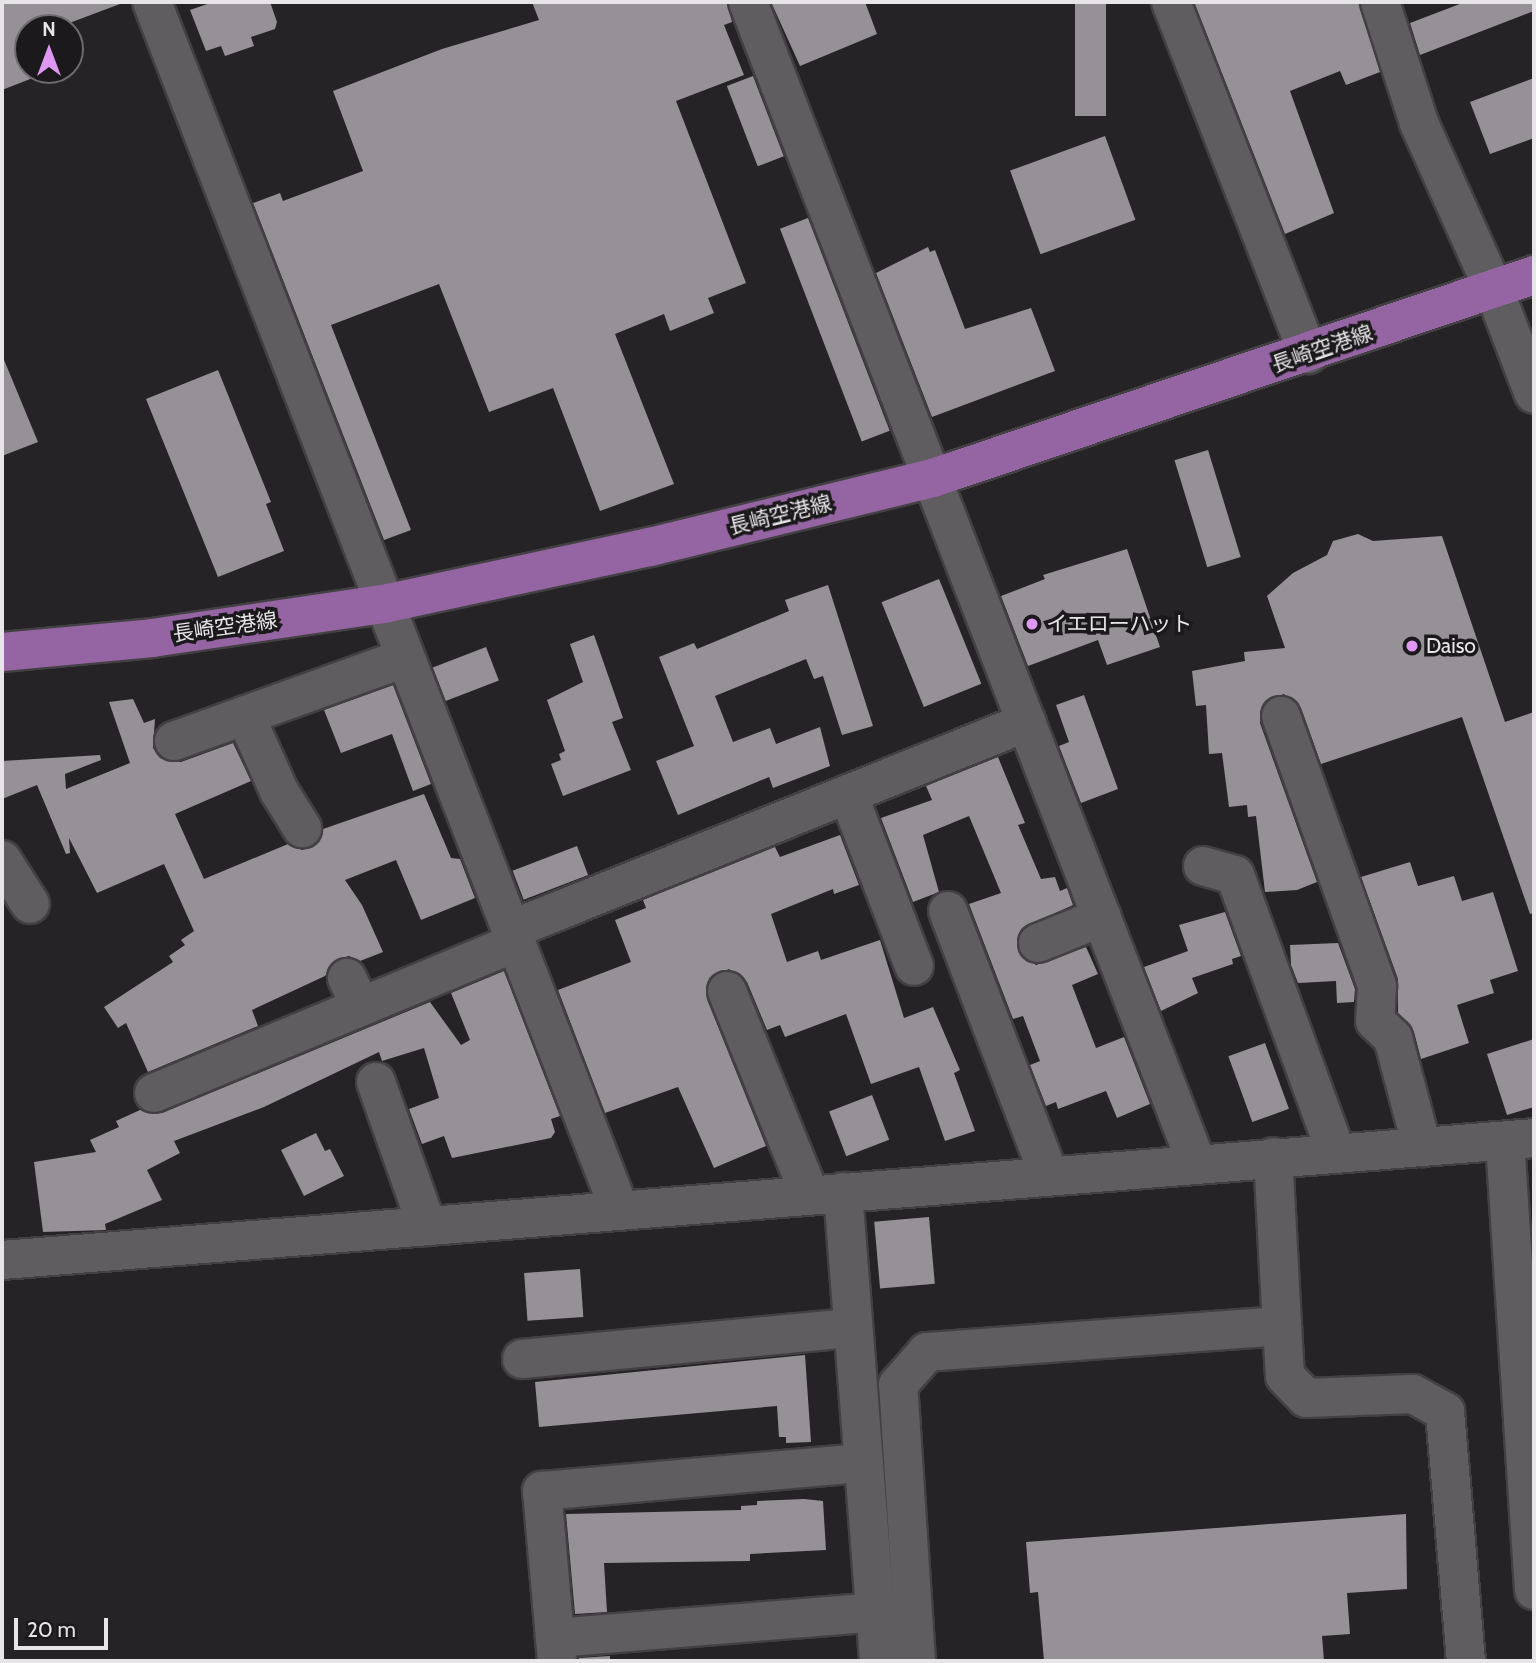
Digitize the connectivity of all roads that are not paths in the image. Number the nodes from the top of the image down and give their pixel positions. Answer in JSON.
{"nodes":[{"id":1,"x":152,"y":2,"type":"edge"},
{"id":2,"x":748,"y":2,"type":"edge"},
{"id":3,"x":1171,"y":2,"type":"edge"},
{"id":4,"x":1380,"y":2,"type":"edge"},
{"id":5,"x":1534,"y":275,"type":"edge"},
{"id":6,"x":1494,"y":290,"type":"junction"},
{"id":7,"x":1308,"y":354,"type":"junction"},
{"id":8,"x":1534,"y":394,"type":"edge"},
{"id":9,"x":933,"y":478,"type":"junction"},
{"id":10,"x":388,"y":604,"type":"junction"},
{"id":11,"x":2,"y":652,"type":"edge"},
{"id":12,"x":404,"y":658,"type":"junction"},
{"id":13,"x":245,"y":715,"type":"junction"},
{"id":14,"x":1281,"y":716,"type":"dead end"},
{"id":15,"x":1027,"y":722,"type":"junction"},
{"id":16,"x":174,"y":741,"type":"dead end"},
{"id":17,"x":848,"y":794,"type":"junction"},
{"id":18,"x":302,"y":828,"type":"dead end"},
{"id":19,"x":2,"y":860,"type":"edge"},
{"id":20,"x":1203,"y":866,"type":"dead end"},
{"id":21,"x":30,"y":904,"type":"dead end"},
{"id":22,"x":948,"y":911,"type":"dead end"},
{"id":23,"x":1102,"y":917,"type":"junction"},
{"id":24,"x":515,"y":935,"type":"junction"},
{"id":25,"x":1038,"y":943,"type":"dead end"},
{"id":26,"x":914,"y":966,"type":"dead end"},
{"id":27,"x":727,"y":990,"type":"dead end"},
{"id":28,"x":376,"y":1082,"type":"dead end"},
{"id":29,"x":154,"y":1093,"type":"dead end"},
{"id":30,"x":1520,"y":1140,"type":"edge"},
{"id":31,"x":1422,"y":1147,"type":"junction"},
{"id":32,"x":1336,"y":1152,"type":"junction"},
{"id":33,"x":1273,"y":1157,"type":"junction"},
{"id":34,"x":1196,"y":1162,"type":"junction"},
{"id":35,"x":1049,"y":1175,"type":"junction"},
{"id":36,"x":827,"y":1194,"type":"junction"},
{"id":37,"x":620,"y":1211,"type":"junction"},
{"id":38,"x":427,"y":1227,"type":"junction"},
{"id":39,"x":2,"y":1260,"type":"edge"},
{"id":40,"x":1282,"y":1326,"type":"junction"},
{"id":41,"x":853,"y":1328,"type":"junction"},
{"id":42,"x":522,"y":1359,"type":"dead end"},
{"id":43,"x":864,"y":1463,"type":"junction"},
{"id":44,"x":1534,"y":1590,"type":"edge"},
{"id":45,"x":875,"y":1612,"type":"junction"},
{"id":46,"x":556,"y":1650,"type":"edge"},
{"id":47,"x":879,"y":1661,"type":"edge"},
{"id":48,"x":916,"y":1661,"type":"edge"},
{"id":49,"x":1466,"y":1661,"type":"edge"}],
"edges":[{"from":1,"to":10,"type":"street"},
{"from":2,"to":9,"type":"street"},
{"from":3,"to":7,"type":"street"},
{"from":4,"to":6,"type":"street"},
{"from":5,"to":6,"type":"main road","name":"長崎空港線"},
{"from":6,"to":7,"type":"main road","name":"長崎空港線"},
{"from":6,"to":8,"type":"street"},
{"from":7,"to":9,"type":"main road","name":"長崎空港線"},
{"from":9,"to":10,"type":"main road","name":"長崎空港線"},
{"from":9,"to":15,"type":"street"},
{"from":10,"to":11,"type":"main road","name":"長崎空港線"},
{"from":10,"to":12,"type":"street"},
{"from":12,"to":13,"type":"street"},
{"from":12,"to":24,"type":"street"},
{"from":13,"to":16,"type":"street"},
{"from":13,"to":18,"type":"street"},
{"from":14,"to":31,"type":"street"},
{"from":15,"to":17,"type":"street"},
{"from":15,"to":23,"type":"street"},
{"from":17,"to":24,"type":"street"},
{"from":17,"to":26,"type":"street"},
{"from":19,"to":21,"type":"street"},
{"from":20,"to":32,"type":"street"},
{"from":22,"to":35,"type":"street"},
{"from":23,"to":25,"type":"street"},
{"from":23,"to":34,"type":"street"},
{"from":24,"to":29,"type":"street"},
{"from":24,"to":37,"type":"street"},
{"from":27,"to":36,"type":"street"},
{"from":28,"to":38,"type":"street"},
{"from":30,"to":31,"type":"street"},
{"from":30,"to":44,"type":"street"},
{"from":31,"to":32,"type":"street"},
{"from":32,"to":33,"type":"street"},
{"from":33,"to":34,"type":"street"},
{"from":33,"to":40,"type":"street"},
{"from":34,"to":35,"type":"street"},
{"from":35,"to":36,"type":"street"},
{"from":36,"to":37,"type":"street"},
{"from":36,"to":41,"type":"street"},
{"from":37,"to":38,"type":"street"},
{"from":38,"to":39,"type":"street"},
{"from":40,"to":48,"type":"street"},
{"from":40,"to":49,"type":"street"},
{"from":41,"to":42,"type":"street"},
{"from":41,"to":43,"type":"street"},
{"from":43,"to":45,"type":"street"},
{"from":43,"to":46,"type":"street"},
{"from":45,"to":46,"type":"street"},
{"from":45,"to":47,"type":"street"}]}
